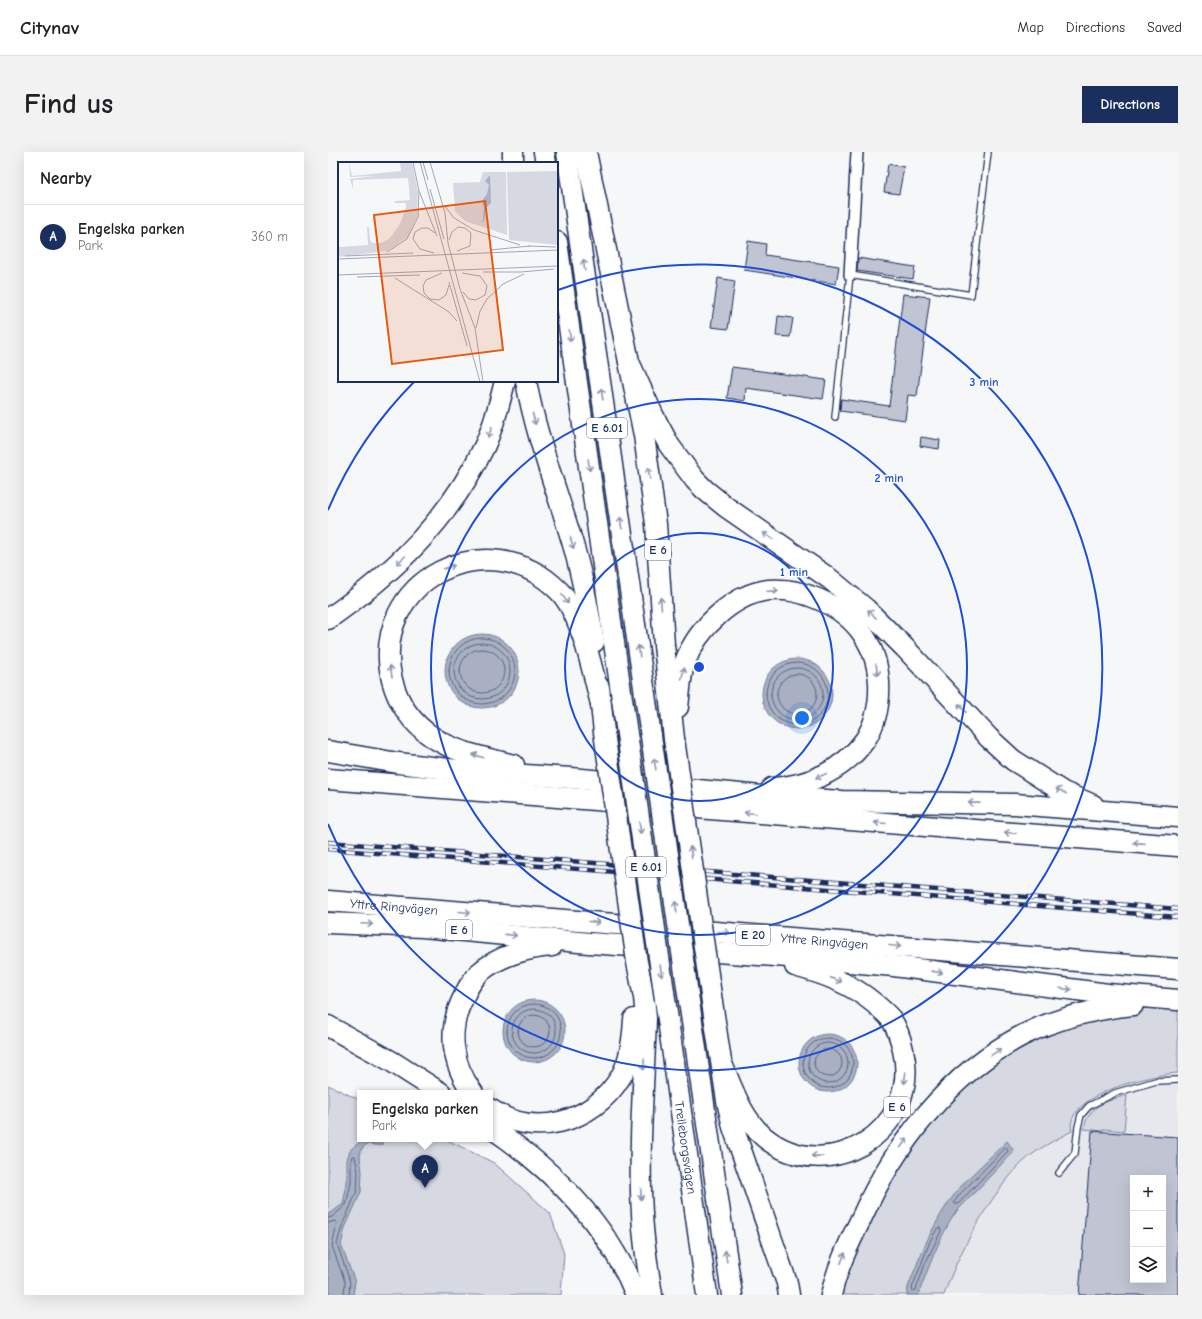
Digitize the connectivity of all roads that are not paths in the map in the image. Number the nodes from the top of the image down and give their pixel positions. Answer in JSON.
{"nodes":[{"id":1,"x":544,"y":152,"type":"edge"},
{"id":2,"x":567,"y":152,"type":"edge"},
{"id":3,"x":586,"y":152,"type":"edge"},
{"id":4,"x":857,"y":152,"type":"edge"},
{"id":5,"x":988,"y":152,"type":"edge"},
{"id":6,"x":546,"y":162,"type":"edge"},
{"id":7,"x":558,"y":249,"type":"edge"},
{"id":8,"x":850,"y":275,"type":"junction"},
{"id":9,"x":629,"y":362,"type":"junction"},
{"id":10,"x":505,"y":382,"type":"edge"},
{"id":11,"x":526,"y":382,"type":"edge"},
{"id":12,"x":835,"y":417,"type":"dead end"},
{"id":13,"x":328,"y":620,"type":"edge"},
{"id":14,"x":600,"y":700,"type":"junction"},
{"id":15,"x":674,"y":739,"type":"junction"},
{"id":16,"x":328,"y":751,"type":"edge"},
{"id":17,"x":571,"y":778,"type":"junction"},
{"id":18,"x":328,"y":779,"type":"edge"},
{"id":19,"x":704,"y":790,"type":"junction"},
{"id":20,"x":1138,"y":814,"type":"junction"},
{"id":21,"x":1178,"y":817,"type":"edge"},
{"id":22,"x":1178,"y":846,"type":"edge"},
{"id":23,"x":328,"y":901,"type":"edge"},
{"id":24,"x":328,"y":923,"type":"edge"},
{"id":25,"x":589,"y":943,"type":"junction"},
{"id":26,"x":759,"y":955,"type":"junction"},
{"id":27,"x":1178,"y":969,"type":"edge"},
{"id":28,"x":640,"y":997,"type":"junction"},
{"id":29,"x":1178,"y":1002,"type":"edge"},
{"id":30,"x":328,"y":1026,"type":"edge"},
{"id":31,"x":722,"y":1064,"type":"junction"},
{"id":32,"x":1178,"y":1080,"type":"edge"},
{"id":33,"x":436,"y":1090,"type":"edge"},
{"id":34,"x":471,"y":1090,"type":"edge"},
{"id":35,"x":493,"y":1111,"type":"edge"},
{"id":36,"x":493,"y":1129,"type":"edge"},
{"id":37,"x":1059,"y":1174,"type":"dead end"},
{"id":38,"x":636,"y":1295,"type":"edge"},
{"id":39,"x":652,"y":1295,"type":"edge"},
{"id":40,"x":707,"y":1295,"type":"edge"},
{"id":41,"x":732,"y":1295,"type":"edge"},
{"id":42,"x":789,"y":1295,"type":"edge"},
{"id":43,"x":832,"y":1295,"type":"edge"}],
"edges":[{"from":1,"to":6,"type":"highway"},
{"from":41,"to":2,"type":"highway","name":"Trelleborgsvägen","number":"E 6.01","one_way":true,"bridge":true},
{"from":3,"to":9,"type":"highway","number":"E 6"},
{"from":4,"to":8,"type":"street"},
{"from":5,"to":8,"type":"lane"},
{"from":7,"to":40,"type":"highway","name":"Trelleborgsvägen","number":"E 6.01","one_way":true,"bridge":true},
{"from":8,"to":12,"type":"lane"},
{"from":15,"to":9,"type":"highway","number":"E 6","one_way":true},
{"from":20,"to":9,"type":"highway","one_way":true},
{"from":10,"to":13,"type":"highway","one_way":true},
{"from":11,"to":14,"type":"highway","one_way":true},
{"from":17,"to":14,"type":"highway","one_way":true},
{"from":14,"to":28,"type":"highway","bridge":true},
{"from":15,"to":19,"type":"highway","one_way":true},
{"from":31,"to":15,"type":"highway","number":"E 6","one_way":true,"bridge":true},
{"from":16,"to":17,"type":"highway"},
{"from":17,"to":19,"type":"highway"},
{"from":22,"to":18,"type":"highway","one_way":true},
{"from":20,"to":19,"type":"highway","one_way":true},
{"from":20,"to":21,"type":"highway"},
{"from":23,"to":27,"type":"highway","name":"Yttre Ringvägen","number":"E 20","one_way":true},
{"from":24,"to":25,"type":"highway","number":"E 6","one_way":true},
{"from":25,"to":26,"type":"highway","number":"E 6"},
{"from":25,"to":34,"type":"highway"},
{"from":26,"to":29,"type":"highway","one_way":true},
{"from":26,"to":31,"type":"highway","number":"E 6","one_way":true},
{"from":28,"to":35,"type":"highway"},
{"from":28,"to":39,"type":"highway","one_way":true},
{"from":43,"to":29,"type":"highway","one_way":true},
{"from":30,"to":33,"type":"highway"},
{"from":31,"to":42,"type":"highway"},
{"from":32,"to":37,"type":"lane"},
{"from":36,"to":38,"type":"highway"}]}
